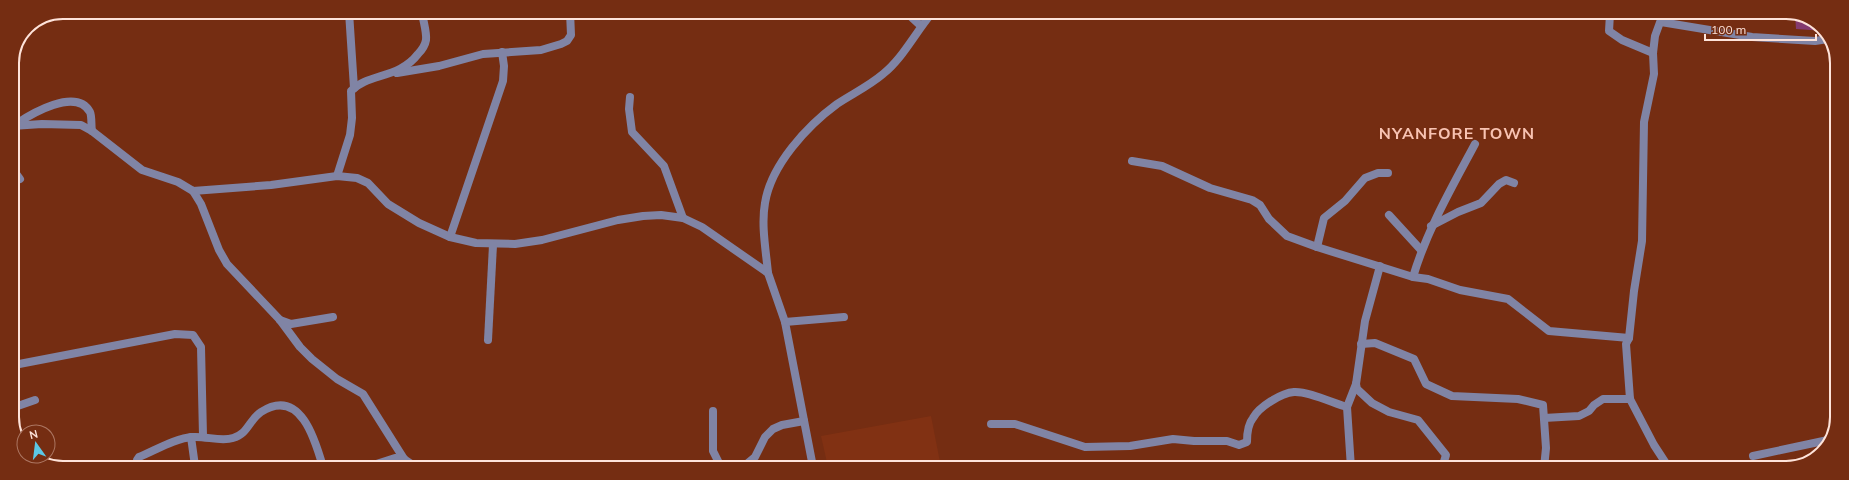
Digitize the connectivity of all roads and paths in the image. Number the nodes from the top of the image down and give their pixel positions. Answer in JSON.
{"nodes":[{"id":1,"x":349,"y":19,"type":"edge"},
{"id":2,"x":423,"y":19,"type":"edge"},
{"id":3,"x":570,"y":19,"type":"edge"},
{"id":4,"x":913,"y":19,"type":"edge"},
{"id":5,"x":927,"y":19,"type":"edge"},
{"id":6,"x":1610,"y":19,"type":"edge"},
{"id":7,"x":1662,"y":19,"type":"edge"},
{"id":8,"x":1667,"y":19,"type":"edge"},
{"id":9,"x":921,"y":26,"type":"junction"},
{"id":10,"x":1823,"y":40,"type":"edge"},
{"id":11,"x":502,"y":52,"type":"junction"},
{"id":12,"x":1653,"y":53,"type":"junction"},
{"id":13,"x":392,"y":74,"type":"junction"},
{"id":14,"x":354,"y":88,"type":"junction"},
{"id":15,"x":630,"y":97,"type":"dead end"},
{"id":16,"x":19,"y":122,"type":"edge"},
{"id":17,"x":19,"y":125,"type":"edge"},
{"id":18,"x":92,"y":131,"type":"junction"},
{"id":19,"x":1475,"y":144,"type":"dead end"},
{"id":20,"x":1132,"y":162,"type":"dead end"},
{"id":21,"x":1388,"y":174,"type":"dead end"},
{"id":22,"x":337,"y":176,"type":"junction"},
{"id":23,"x":1514,"y":183,"type":"dead end"},
{"id":24,"x":193,"y":191,"type":"junction"},
{"id":25,"x":1389,"y":215,"type":"dead end"},
{"id":26,"x":683,"y":218,"type":"junction"},
{"id":27,"x":1431,"y":226,"type":"junction"},
{"id":28,"x":450,"y":237,"type":"junction"},
{"id":29,"x":493,"y":244,"type":"junction"},
{"id":30,"x":1317,"y":247,"type":"junction"},
{"id":31,"x":1421,"y":250,"type":"junction"},
{"id":32,"x":1380,"y":266,"type":"junction"},
{"id":33,"x":768,"y":273,"type":"junction"},
{"id":34,"x":1413,"y":277,"type":"junction"},
{"id":35,"x":333,"y":317,"type":"dead end"},
{"id":36,"x":844,"y":317,"type":"dead end"},
{"id":37,"x":280,"y":320,"type":"junction"},
{"id":38,"x":785,"y":322,"type":"junction"},
{"id":39,"x":1629,"y":338,"type":"junction"},
{"id":40,"x":488,"y":340,"type":"dead end"},
{"id":41,"x":1361,"y":344,"type":"junction"},
{"id":42,"x":19,"y":364,"type":"edge"},
{"id":43,"x":1356,"y":384,"type":"junction"},
{"id":44,"x":1630,"y":399,"type":"junction"},
{"id":45,"x":36,"y":400,"type":"dead end"},
{"id":46,"x":19,"y":406,"type":"edge"},
{"id":47,"x":1347,"y":407,"type":"junction"},
{"id":48,"x":713,"y":411,"type":"dead end"},
{"id":49,"x":1544,"y":418,"type":"junction"},
{"id":50,"x":804,"y":421,"type":"junction"},
{"id":51,"x":991,"y":424,"type":"dead end"},
{"id":52,"x":203,"y":436,"type":"junction"},
{"id":53,"x":191,"y":437,"type":"junction"},
{"id":54,"x":1822,"y":441,"type":"edge"},
{"id":55,"x":1753,"y":456,"type":"dead end"},
{"id":56,"x":404,"y":459,"type":"junction"},
{"id":57,"x":137,"y":461,"type":"edge"},
{"id":58,"x":194,"y":461,"type":"edge"},
{"id":59,"x":321,"y":461,"type":"edge"},
{"id":60,"x":386,"y":461,"type":"edge"},
{"id":61,"x":407,"y":461,"type":"edge"},
{"id":62,"x":718,"y":461,"type":"edge"},
{"id":63,"x":750,"y":461,"type":"edge"},
{"id":64,"x":812,"y":461,"type":"edge"},
{"id":65,"x":1351,"y":461,"type":"edge"},
{"id":66,"x":1444,"y":461,"type":"edge"},
{"id":67,"x":1545,"y":461,"type":"edge"},
{"id":68,"x":1664,"y":461,"type":"edge"}],
"edges":[{"from":1,"to":14,"type":"street"},
{"from":2,"to":13,"type":"street"},
{"from":3,"to":11,"type":"street"},
{"from":4,"to":9,"type":"street"},
{"from":5,"to":9,"type":"street"},
{"from":6,"to":12,"type":"street"},
{"from":7,"to":12,"type":"street"},
{"from":8,"to":10,"type":"street"},
{"from":9,"to":33,"type":"street"},
{"from":11,"to":13,"type":"street"},
{"from":11,"to":28,"type":"street"},
{"from":12,"to":39,"type":"street"},
{"from":13,"to":14,"type":"street"},
{"from":14,"to":22,"type":"street"},
{"from":15,"to":26,"type":"street"},
{"from":16,"to":18,"type":"street"},
{"from":17,"to":18,"type":"street"},
{"from":18,"to":24,"type":"street"},
{"from":19,"to":27,"type":"street"},
{"from":20,"to":30,"type":"street"},
{"from":21,"to":30,"type":"street"},
{"from":22,"to":24,"type":"street"},
{"from":22,"to":28,"type":"street"},
{"from":23,"to":27,"type":"street"},
{"from":24,"to":37,"type":"street"},
{"from":25,"to":31,"type":"street"},
{"from":26,"to":29,"type":"street"},
{"from":26,"to":33,"type":"street"},
{"from":27,"to":31,"type":"street"},
{"from":28,"to":29,"type":"street"},
{"from":29,"to":40,"type":"street"},
{"from":30,"to":32,"type":"street"},
{"from":31,"to":34,"type":"street"},
{"from":32,"to":34,"type":"street"},
{"from":32,"to":41,"type":"street"},
{"from":33,"to":38,"type":"street"},
{"from":34,"to":39,"type":"street"},
{"from":35,"to":37,"type":"street"},
{"from":36,"to":38,"type":"street"},
{"from":37,"to":56,"type":"street"},
{"from":38,"to":50,"type":"street"},
{"from":39,"to":44,"type":"street"},
{"from":41,"to":43,"type":"street"},
{"from":41,"to":49,"type":"street"},
{"from":42,"to":52,"type":"street"},
{"from":43,"to":47,"type":"street"},
{"from":43,"to":66,"type":"street"},
{"from":44,"to":49,"type":"street"},
{"from":44,"to":68,"type":"street"},
{"from":45,"to":46,"type":"street"},
{"from":47,"to":51,"type":"street"},
{"from":47,"to":65,"type":"street"},
{"from":48,"to":62,"type":"street"},
{"from":49,"to":67,"type":"street"},
{"from":50,"to":63,"type":"street"},
{"from":50,"to":64,"type":"street"},
{"from":52,"to":53,"type":"street"},
{"from":52,"to":59,"type":"street"},
{"from":53,"to":57,"type":"street"},
{"from":53,"to":58,"type":"street"},
{"from":54,"to":55,"type":"street"},
{"from":56,"to":60,"type":"street"},
{"from":56,"to":61,"type":"street"}]}
